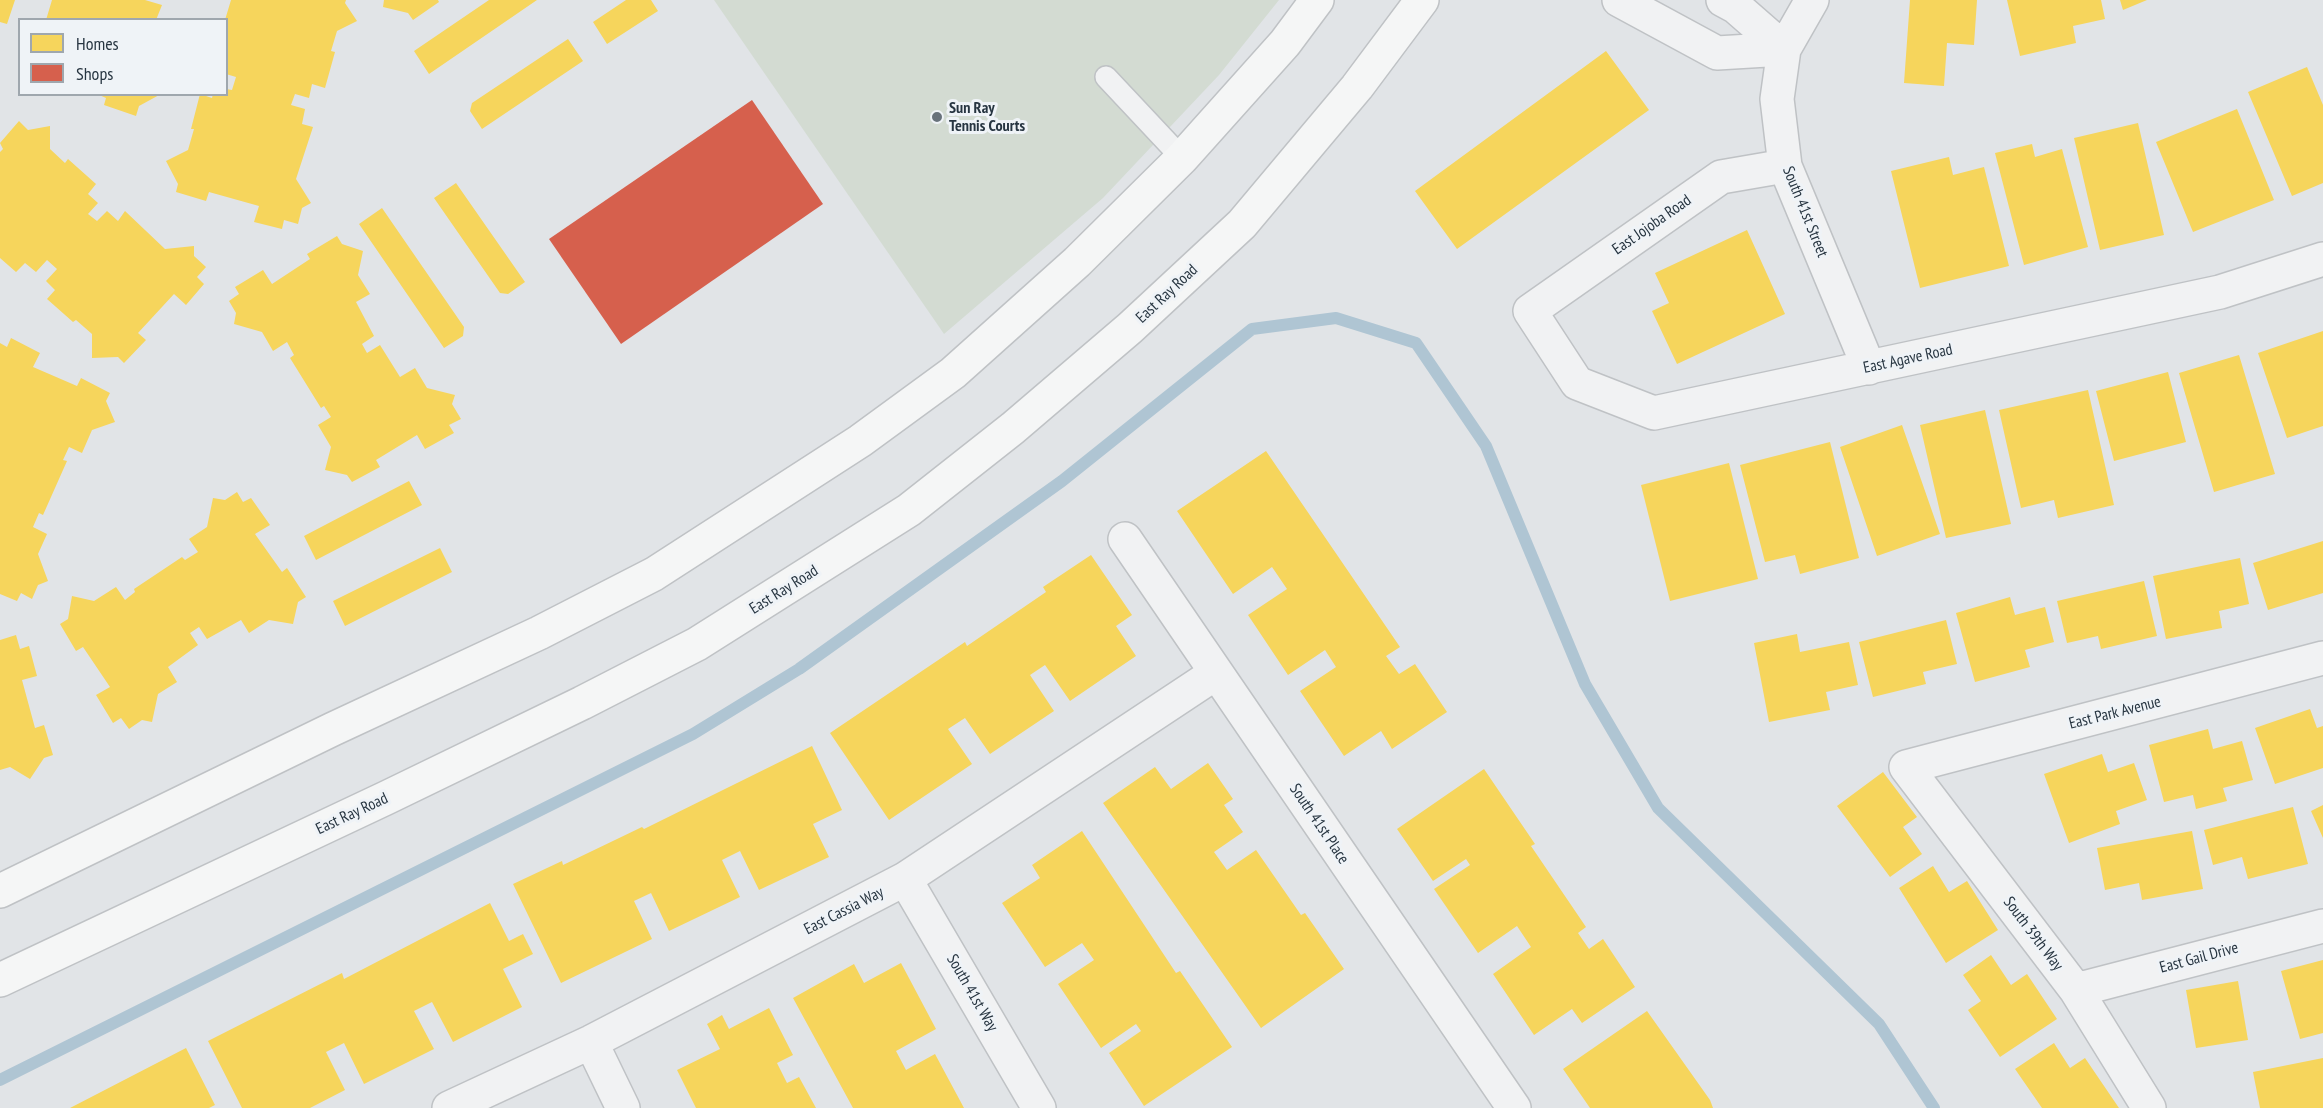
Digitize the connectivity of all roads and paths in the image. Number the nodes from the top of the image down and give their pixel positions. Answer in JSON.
{"nodes":[{"id":1,"x":1317,"y":0,"type":"edge"},
{"id":2,"x":1422,"y":0,"type":"edge"},
{"id":3,"x":1618,"y":0,"type":"edge"},
{"id":4,"x":1723,"y":0,"type":"edge"},
{"id":5,"x":1812,"y":0,"type":"edge"},
{"id":6,"x":1784,"y":49,"type":"junction"},
{"id":7,"x":1106,"y":77,"type":"dead end"},
{"id":8,"x":1182,"y":158,"type":"junction"},
{"id":9,"x":1785,"y":166,"type":"junction"},
{"id":10,"x":2323,"y":259,"type":"edge"},
{"id":11,"x":1530,"y":311,"type":"joint"},
{"id":12,"x":1869,"y":368,"type":"junction"},
{"id":13,"x":1125,"y":539,"type":"dead end"},
{"id":14,"x":2323,"y":658,"type":"edge"},
{"id":15,"x":1216,"y":673,"type":"junction"},
{"id":16,"x":1906,"y":767,"type":"joint"},
{"id":17,"x":905,"y":879,"type":"junction"},
{"id":18,"x":0,"y":891,"type":"edge"},
{"id":19,"x":2323,"y":926,"type":"edge"},
{"id":20,"x":0,"y":980,"type":"edge"},
{"id":21,"x":2076,"y":990,"type":"junction"},
{"id":22,"x":591,"y":1042,"type":"junction"},
{"id":23,"x":1508,"y":1106,"type":"edge"},
{"id":24,"x":449,"y":1108,"type":"edge"},
{"id":25,"x":623,"y":1108,"type":"edge"},
{"id":26,"x":1040,"y":1108,"type":"edge"},
{"id":27,"x":2149,"y":1108,"type":"edge"}],
"edges":[{"from":1,"to":8,"type":"main road"},
{"from":2,"to":20,"type":"main road","name":"East Ray Road"},
{"from":3,"to":6,"type":"street"},
{"from":4,"to":6,"type":"street"},
{"from":5,"to":6,"type":"street"},
{"from":6,"to":9,"type":"street","name":"South 41st Street"},
{"from":7,"to":8,"type":"lane"},
{"from":8,"to":18,"type":"main road"},
{"from":9,"to":11,"type":"street","name":"East Jojoba Road"},
{"from":9,"to":12,"type":"street","name":"South 41st Street"},
{"from":10,"to":12,"type":"street","name":"East Agave Road"},
{"from":11,"to":12,"type":"street","name":"East Agave Road"},
{"from":13,"to":15,"type":"street","name":"South 41st Place"},
{"from":14,"to":16,"type":"street","name":"East Park Avenue"},
{"from":15,"to":17,"type":"street","name":"East Cassia Way"},
{"from":15,"to":23,"type":"street","name":"South 41st Place"},
{"from":16,"to":21,"type":"street","name":"South 39th Way"},
{"from":17,"to":22,"type":"street","name":"East Cassia Way"},
{"from":17,"to":26,"type":"street","name":"South 41st Way"},
{"from":19,"to":21,"type":"street","name":"East Gail Drive"},
{"from":21,"to":27,"type":"street","name":"South 39th Way"},
{"from":22,"to":24,"type":"street","name":"East Cassia Way"},
{"from":22,"to":25,"type":"street"}]}
